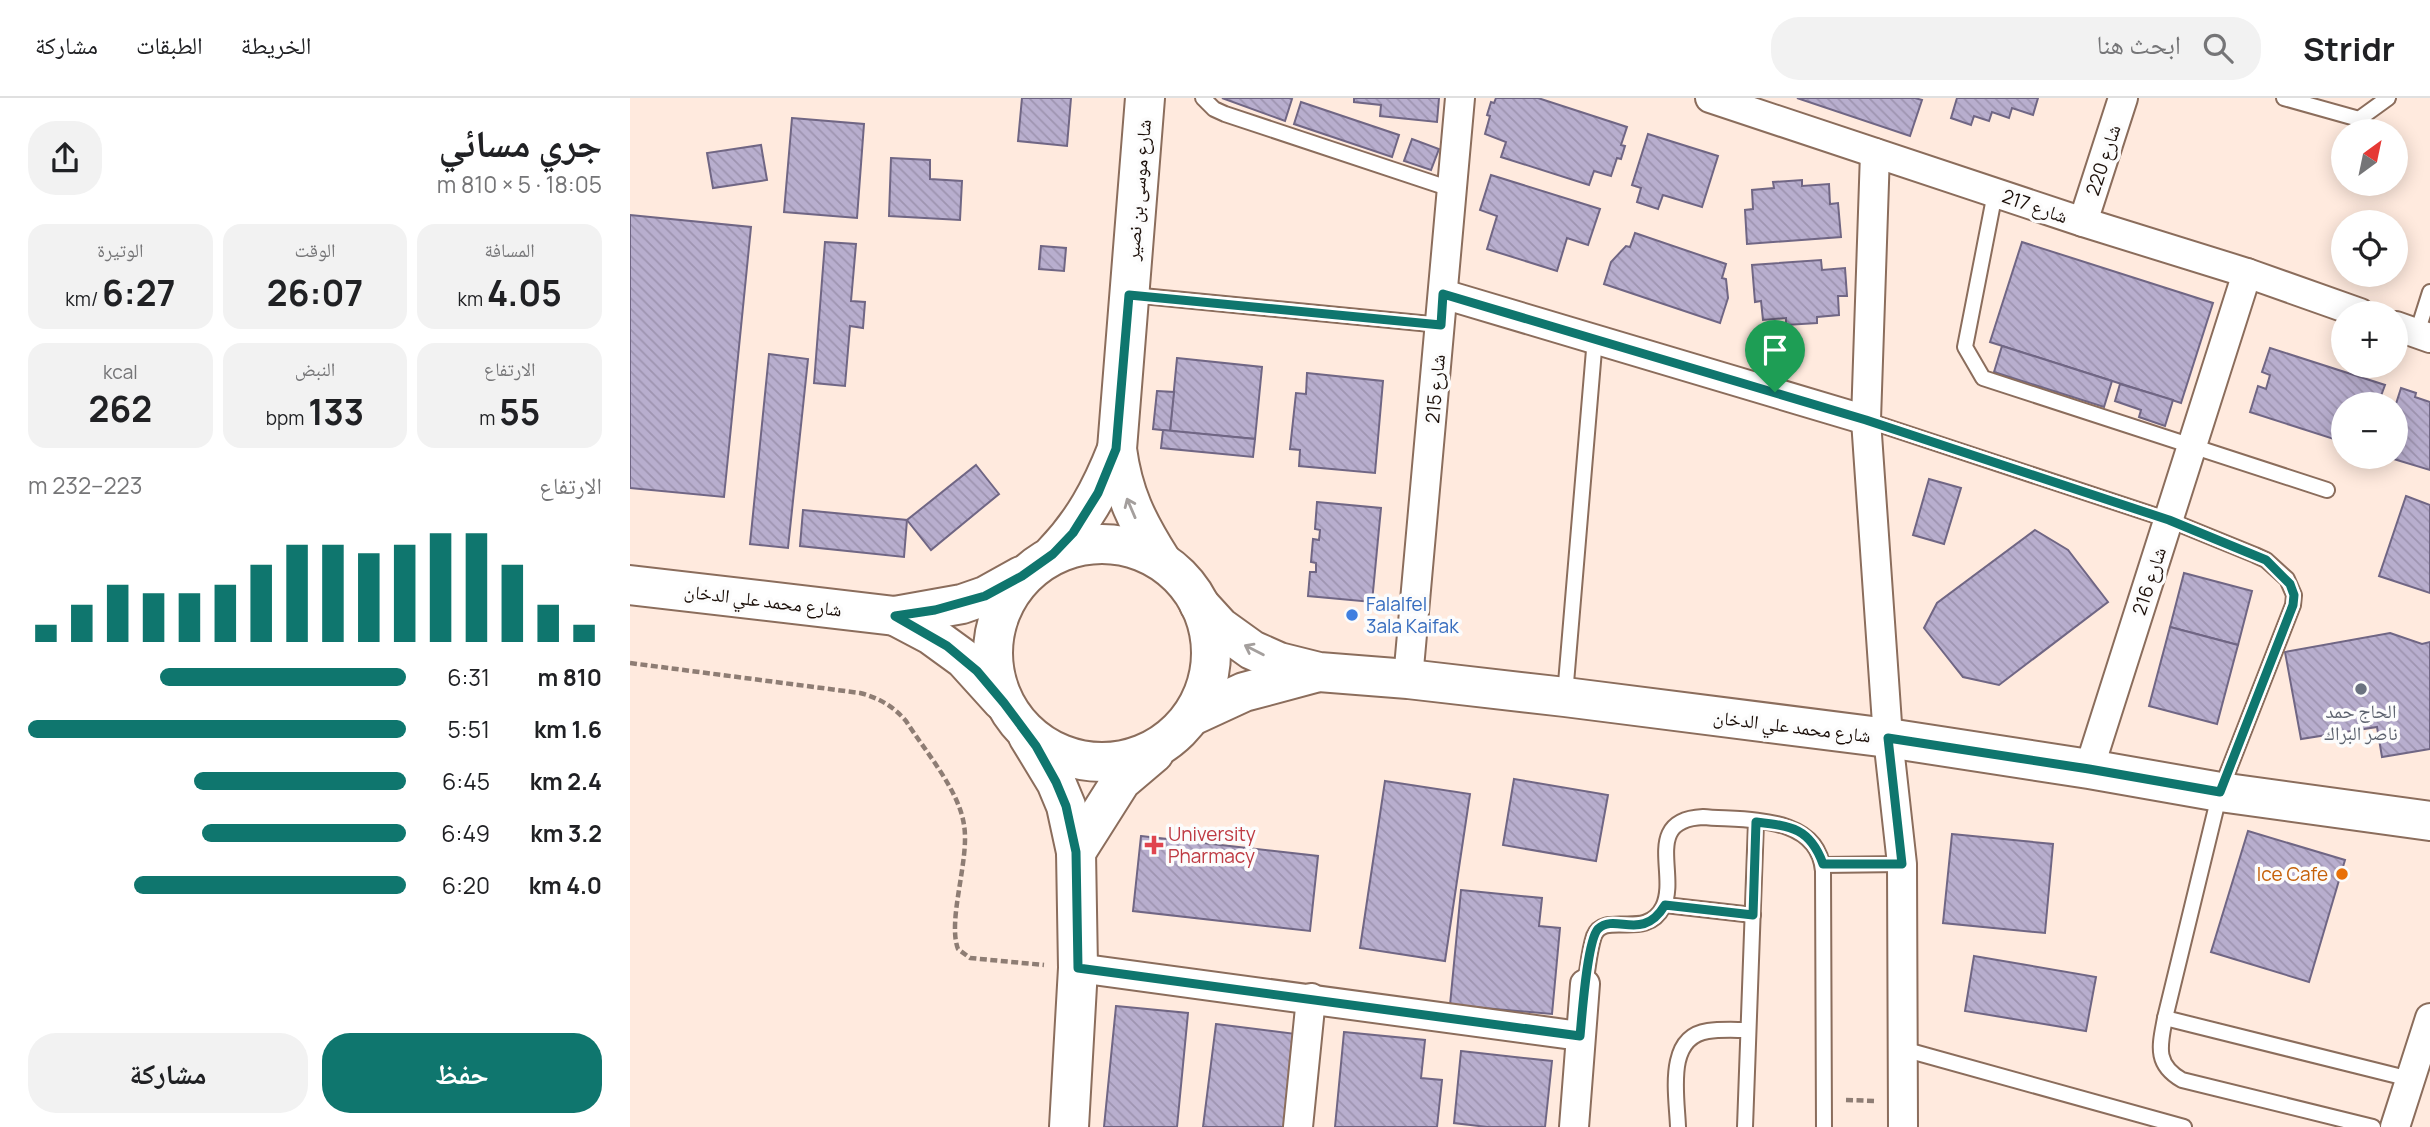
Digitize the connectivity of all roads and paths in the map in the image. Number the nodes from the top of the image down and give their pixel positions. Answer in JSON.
{"nodes":[{"id":1,"x":1145,"y":98,"type":"edge"},
{"id":2,"x":1203,"y":98,"type":"edge"},
{"id":3,"x":1460,"y":98,"type":"edge"},
{"id":4,"x":1710,"y":98,"type":"edge"},
{"id":5,"x":2123,"y":98,"type":"edge"},
{"id":6,"x":2284,"y":98,"type":"edge"},
{"id":7,"x":2388,"y":98,"type":"edge"},
{"id":8,"x":1875,"y":153,"type":"junction"},
{"id":9,"x":1451,"y":190,"type":"junction"},
{"id":10,"x":1994,"y":193,"type":"junction"},
{"id":11,"x":2083,"y":222,"type":"junction"},
{"id":12,"x":2247,"y":273,"type":"junction"},
{"id":13,"x":2430,"y":292,"type":"edge"},
{"id":14,"x":1443,"y":294,"type":"junction"},
{"id":15,"x":1129,"y":295,"type":"junction"},
{"id":16,"x":2331,"y":303,"type":"edge"},
{"id":17,"x":1441,"y":325,"type":"junction"},
{"id":18,"x":2414,"y":332,"type":"edge"},
{"id":19,"x":1594,"y":338,"type":"junction"},
{"id":20,"x":1866,"y":420,"type":"junction"},
{"id":21,"x":2191,"y":447,"type":"junction"},
{"id":22,"x":1116,"y":449,"type":"junction"},
{"id":23,"x":2327,"y":490,"type":"dead end"},
{"id":24,"x":2169,"y":520,"type":"junction"},
{"id":25,"x":1053,"y":554,"type":"junction"},
{"id":26,"x":1161,"y":560,"type":"junction"},
{"id":27,"x":1022,"y":576,"type":"junction"},
{"id":28,"x":630,"y":584,"type":"edge"},
{"id":29,"x":1199,"y":604,"type":"junction"},
{"id":30,"x":895,"y":616,"type":"junction"},
{"id":31,"x":630,"y":663,"type":"edge"},
{"id":32,"x":1319,"y":672,"type":"junction"},
{"id":33,"x":1408,"y":679,"type":"junction"},
{"id":34,"x":1565,"y":697,"type":"junction"},
{"id":35,"x":1014,"y":716,"type":"junction"},
{"id":36,"x":1181,"y":728,"type":"junction"},
{"id":37,"x":1888,"y":738,"type":"junction"},
{"id":38,"x":2089,"y":769,"type":"junction"},
{"id":39,"x":2220,"y":792,"type":"junction"},
{"id":40,"x":2430,"y":821,"type":"edge"},
{"id":41,"x":1756,"y":822,"type":"junction"},
{"id":42,"x":1076,"y":852,"type":"junction"},
{"id":43,"x":1823,"y":864,"type":"junction"},
{"id":44,"x":1902,"y":864,"type":"junction"},
{"id":45,"x":1665,"y":905,"type":"junction"},
{"id":46,"x":1753,"y":915,"type":"junction"},
{"id":47,"x":1078,"y":968,"type":"junction"},
{"id":48,"x":1585,"y":984,"type":"joint"},
{"id":49,"x":1311,"y":998,"type":"junction"},
{"id":50,"x":2165,"y":1018,"type":"junction"},
{"id":51,"x":2430,"y":1018,"type":"edge"},
{"id":52,"x":1748,"y":1030,"type":"junction"},
{"id":53,"x":1580,"y":1036,"type":"junction"},
{"id":54,"x":1903,"y":1049,"type":"junction"},
{"id":55,"x":2410,"y":1080,"type":"junction"},
{"id":56,"x":1824,"y":1100,"type":"junction"},
{"id":57,"x":1902,"y":1114,"type":"edge"},
{"id":58,"x":1069,"y":1127,"type":"edge"},
{"id":59,"x":1298,"y":1127,"type":"edge"},
{"id":60,"x":1574,"y":1127,"type":"edge"},
{"id":61,"x":1678,"y":1127,"type":"edge"},
{"id":62,"x":1745,"y":1127,"type":"edge"},
{"id":63,"x":1824,"y":1127,"type":"edge"},
{"id":64,"x":2184,"y":1127,"type":"edge"},
{"id":65,"x":2374,"y":1127,"type":"edge"},
{"id":66,"x":2395,"y":1127,"type":"edge"}],
"edges":[{"from":1,"to":15,"type":"street","name":"شارع موسى بن نصير"},
{"from":2,"to":9,"type":"lane"},
{"from":3,"to":9,"type":"street","name":"شارع 215"},
{"from":4,"to":8,"type":"street","name":"شارع 217"},
{"from":5,"to":11,"type":"street","name":"شارع 220"},
{"from":6,"to":7,"type":"lane"},
{"from":8,"to":10,"type":"street","name":"شارع 217"},
{"from":8,"to":20,"type":"street"},
{"from":9,"to":14,"type":"street","name":"شارع 215"},
{"from":10,"to":11,"type":"street","name":"شارع 217"},
{"from":10,"to":21,"type":"lane"},
{"from":11,"to":12,"type":"street","name":"شارع 217"},
{"from":12,"to":16,"type":"street","name":"شارع 217"},
{"from":12,"to":21,"type":"street","name":"شارع 216"},
{"from":13,"to":18,"type":"lane"},
{"from":14,"to":17,"type":"street","name":"شارع 215"},
{"from":14,"to":19,"type":"street"},
{"from":15,"to":17,"type":"lane"},
{"from":15,"to":22,"type":"street","name":"شارع موسى بن نصير"},
{"from":17,"to":33,"type":"street","name":"شارع 215"},
{"from":19,"to":20,"type":"street"},
{"from":19,"to":34,"type":"lane"},
{"from":20,"to":24,"type":"lane"},
{"from":20,"to":37,"type":"street"},
{"from":21,"to":23,"type":"lane"},
{"from":21,"to":24,"type":"street","name":"شارع 216"},
{"from":22,"to":25,"type":"street","name":"شارع موسى بن نصير"},
{"from":26,"to":22,"type":"street","name":"شارع موسى بن نصير","one_way":true},
{"from":24,"to":38,"type":"street","name":"شارع 216"},
{"from":24,"to":39,"type":"lane"},
{"from":25,"to":26,"type":"street"},
{"from":25,"to":27,"type":"street"},
{"from":26,"to":29,"type":"street"},
{"from":27,"to":30,"type":"street","name":"شارع محمد علي الدخان"},
{"from":27,"to":35,"type":"street"},
{"from":28,"to":30,"type":"street","name":"شارع محمد علي الدخان"},
{"from":32,"to":29,"type":"street","name":"شارع محمد علي الدخان","one_way":true},
{"from":29,"to":36,"type":"street"},
{"from":30,"to":35,"type":"street","name":"شارع محمد علي الدخان"},
{"from":31,"to":47,"type":"path"},
{"from":32,"to":33,"type":"street","name":"شارع محمد علي الدخان"},
{"from":32,"to":36,"type":"street","name":"شارع محمد علي الدخان"},
{"from":33,"to":34,"type":"street","name":"شارع محمد علي الدخان"},
{"from":34,"to":37,"type":"street","name":"شارع محمد علي الدخان"},
{"from":35,"to":36,"type":"street"},
{"from":35,"to":42,"type":"street"},
{"from":36,"to":42,"type":"street"},
{"from":37,"to":38,"type":"street","name":"شارع محمد علي الدخان"},
{"from":37,"to":44,"type":"street"},
{"from":38,"to":39,"type":"street","name":"شارع محمد علي الدخان"},
{"from":39,"to":40,"type":"street","name":"شارع محمد علي الدخان"},
{"from":39,"to":50,"type":"lane"},
{"from":41,"to":43,"type":"lane"},
{"from":41,"to":45,"type":"lane"},
{"from":41,"to":46,"type":"lane"},
{"from":42,"to":47,"type":"street"},
{"from":43,"to":44,"type":"lane"},
{"from":43,"to":56,"type":"lane"},
{"from":44,"to":54,"type":"street"},
{"from":45,"to":46,"type":"lane"},
{"from":45,"to":48,"type":"lane"},
{"from":46,"to":52,"type":"lane"},
{"from":47,"to":49,"type":"street"},
{"from":47,"to":58,"type":"street"},
{"from":48,"to":53,"type":"street"},
{"from":49,"to":53,"type":"street"},
{"from":49,"to":59,"type":"street"},
{"from":50,"to":55,"type":"lane"},
{"from":50,"to":65,"type":"lane"},
{"from":51,"to":55,"type":"street"},
{"from":52,"to":61,"type":"lane"},
{"from":52,"to":62,"type":"lane"},
{"from":53,"to":60,"type":"street"},
{"from":54,"to":57,"type":"street"},
{"from":54,"to":64,"type":"lane"},
{"from":55,"to":66,"type":"street"},
{"from":56,"to":57,"type":"path"},
{"from":56,"to":63,"type":"lane"}]}
